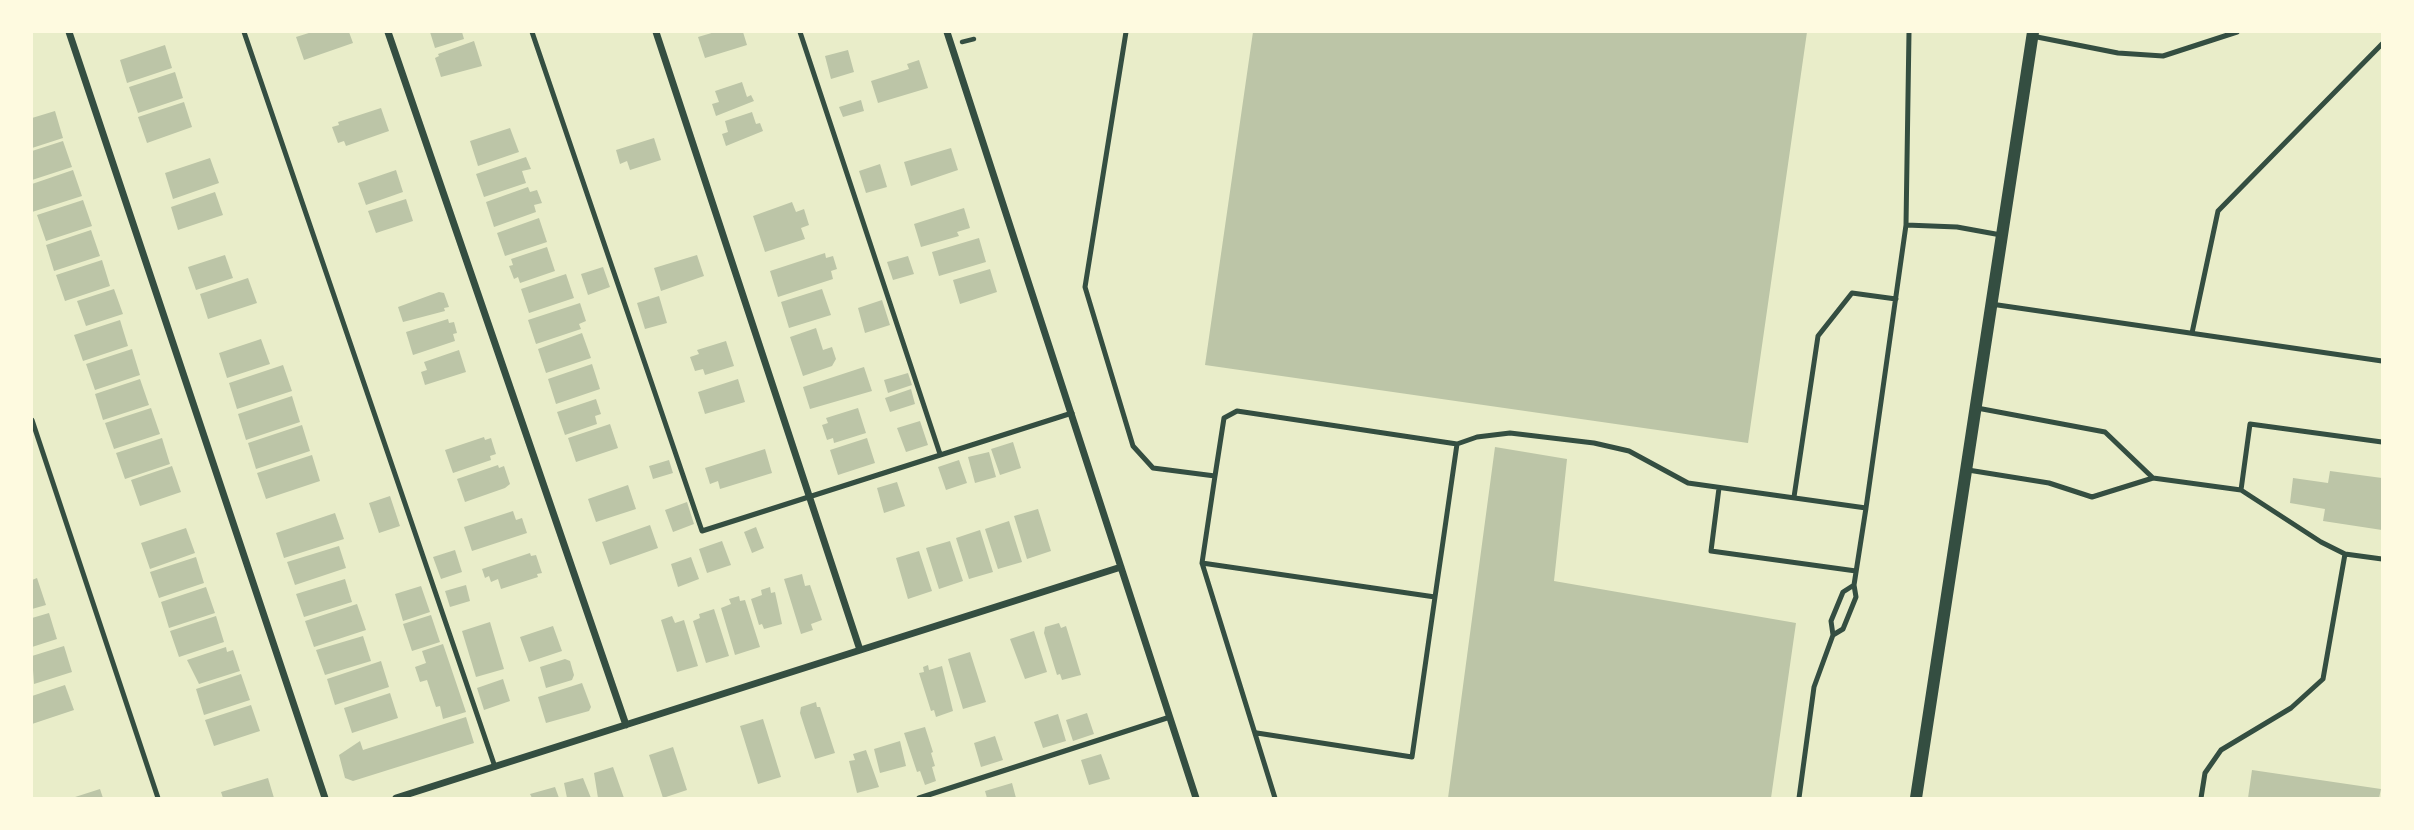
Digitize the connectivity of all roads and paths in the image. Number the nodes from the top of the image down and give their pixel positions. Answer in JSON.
{"nodes":[{"id":1,"x":69,"y":32,"type":"edge"},
{"id":2,"x":244,"y":32,"type":"edge"},
{"id":3,"x":387,"y":32,"type":"edge"},
{"id":4,"x":532,"y":32,"type":"edge"},
{"id":5,"x":656,"y":32,"type":"edge"},
{"id":6,"x":800,"y":32,"type":"edge"},
{"id":7,"x":947,"y":32,"type":"edge"},
{"id":8,"x":1126,"y":32,"type":"edge"},
{"id":9,"x":1909,"y":32,"type":"edge"},
{"id":10,"x":2237,"y":32,"type":"edge"},
{"id":11,"x":2032,"y":34,"type":"edge"},
{"id":12,"x":2382,"y":44,"type":"edge"},
{"id":13,"x":1906,"y":225,"type":"junction"},
{"id":14,"x":2001,"y":235,"type":"junction"},
{"id":15,"x":1896,"y":299,"type":"junction"},
{"id":16,"x":1991,"y":304,"type":"junction"},
{"id":17,"x":2192,"y":333,"type":"junction"},
{"id":18,"x":2382,"y":361,"type":"edge"},
{"id":19,"x":1975,"y":407,"type":"junction"},
{"id":20,"x":1072,"y":413,"type":"junction"},
{"id":21,"x":32,"y":420,"type":"edge"},
{"id":22,"x":2382,"y":442,"type":"edge"},
{"id":23,"x":1457,"y":444,"type":"junction"},
{"id":24,"x":940,"y":454,"type":"junction"},
{"id":25,"x":1965,"y":469,"type":"junction"},
{"id":26,"x":1215,"y":476,"type":"junction"},
{"id":27,"x":2153,"y":478,"type":"junction"},
{"id":28,"x":1720,"y":488,"type":"junction"},
{"id":29,"x":2241,"y":490,"type":"junction"},
{"id":30,"x":810,"y":496,"type":"junction"},
{"id":31,"x":1794,"y":498,"type":"junction"},
{"id":32,"x":1866,"y":508,"type":"junction"},
{"id":33,"x":2345,"y":554,"type":"junction"},
{"id":34,"x":2382,"y":559,"type":"edge"},
{"id":35,"x":1202,"y":563,"type":"junction"},
{"id":36,"x":1121,"y":567,"type":"junction"},
{"id":37,"x":1856,"y":571,"type":"junction"},
{"id":38,"x":1854,"y":585,"type":"junction"},
{"id":39,"x":1435,"y":597,"type":"junction"},
{"id":40,"x":1833,"y":635,"type":"junction"},
{"id":41,"x":860,"y":650,"type":"junction"},
{"id":42,"x":1170,"y":717,"type":"junction"},
{"id":43,"x":626,"y":725,"type":"junction"},
{"id":44,"x":1257,"y":733,"type":"junction"},
{"id":45,"x":495,"y":767,"type":"junction"},
{"id":46,"x":158,"y":799,"type":"edge"},
{"id":47,"x":325,"y":799,"type":"edge"},
{"id":48,"x":396,"y":799,"type":"edge"},
{"id":49,"x":919,"y":799,"type":"edge"},
{"id":50,"x":1196,"y":799,"type":"edge"},
{"id":51,"x":1275,"y":799,"type":"edge"},
{"id":52,"x":1799,"y":799,"type":"edge"},
{"id":53,"x":1916,"y":799,"type":"edge"},
{"id":54,"x":2201,"y":799,"type":"edge"}],
"edges":[{"from":1,"to":47,"type":"street"},
{"from":2,"to":45,"type":"lane"},
{"from":3,"to":43,"type":"street"},
{"from":4,"to":30,"type":"lane"},
{"from":5,"to":30,"type":"street"},
{"from":6,"to":24,"type":"lane"},
{"from":7,"to":20,"type":"street"},
{"from":8,"to":26,"type":"lane"},
{"from":9,"to":13,"type":"lane"},
{"from":10,"to":11,"type":"lane"},
{"from":11,"to":14,"type":"street"},
{"from":12,"to":17,"type":"lane"},
{"from":13,"to":14,"type":"lane"},
{"from":13,"to":15,"type":"lane"},
{"from":14,"to":16,"type":"street"},
{"from":15,"to":31,"type":"lane"},
{"from":15,"to":32,"type":"lane"},
{"from":16,"to":17,"type":"lane"},
{"from":16,"to":19,"type":"street"},
{"from":17,"to":18,"type":"lane"},
{"from":19,"to":25,"type":"street"},
{"from":19,"to":27,"type":"lane"},
{"from":20,"to":24,"type":"lane"},
{"from":20,"to":36,"type":"street"},
{"from":21,"to":46,"type":"lane"},
{"from":22,"to":29,"type":"lane"},
{"from":23,"to":26,"type":"lane"},
{"from":23,"to":28,"type":"lane"},
{"from":23,"to":39,"type":"lane"},
{"from":24,"to":30,"type":"lane"},
{"from":25,"to":27,"type":"lane"},
{"from":25,"to":53,"type":"street"},
{"from":26,"to":35,"type":"lane"},
{"from":27,"to":29,"type":"lane"},
{"from":28,"to":31,"type":"lane"},
{"from":28,"to":37,"type":"lane"},
{"from":29,"to":33,"type":"lane"},
{"from":30,"to":41,"type":"street"},
{"from":31,"to":32,"type":"lane"},
{"from":32,"to":37,"type":"lane"},
{"from":33,"to":34,"type":"lane"},
{"from":33,"to":54,"type":"lane"},
{"from":35,"to":39,"type":"lane"},
{"from":35,"to":44,"type":"lane"},
{"from":36,"to":41,"type":"street"},
{"from":36,"to":42,"type":"street"},
{"from":37,"to":38,"type":"lane"},
{"from":38,"to":40,"type":"lane"},
{"from":38,"to":40,"type":"lane"},
{"from":39,"to":44,"type":"lane"},
{"from":40,"to":52,"type":"lane"},
{"from":41,"to":43,"type":"street"},
{"from":42,"to":49,"type":"lane"},
{"from":42,"to":50,"type":"street"},
{"from":43,"to":45,"type":"street"},
{"from":44,"to":51,"type":"lane"},
{"from":45,"to":48,"type":"street"}]}
